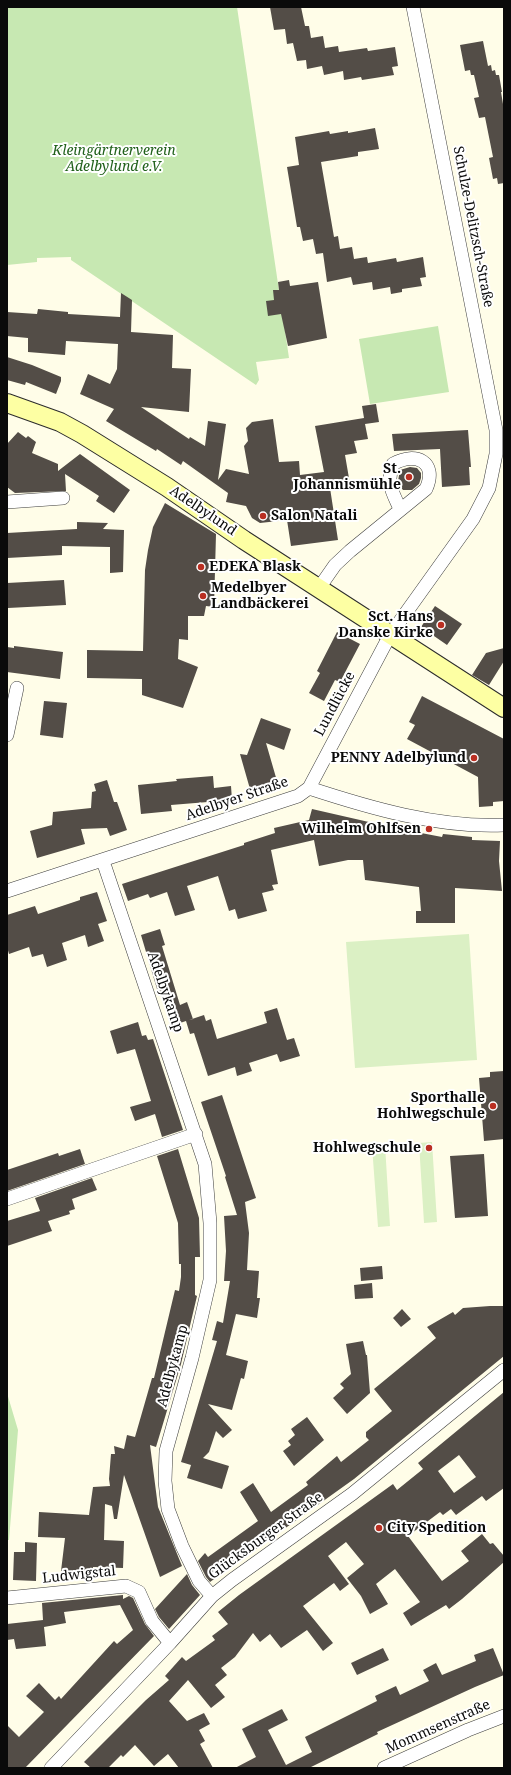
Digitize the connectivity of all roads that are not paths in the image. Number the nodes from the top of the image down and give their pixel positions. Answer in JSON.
{"nodes":[{"id":1,"x":413,"y":7,"type":"edge"},
{"id":2,"x":7,"y":403,"type":"edge"},
{"id":3,"x":500,"y":454,"type":"edge"},
{"id":4,"x":63,"y":498,"type":"dead end"},
{"id":5,"x":7,"y":502,"type":"edge"},
{"id":6,"x":396,"y":513,"type":"dead end"},
{"id":7,"x":319,"y":588,"type":"junction"},
{"id":8,"x":390,"y":635,"type":"junction"},
{"id":9,"x":17,"y":688,"type":"dead end"},
{"id":10,"x":504,"y":708,"type":"edge"},
{"id":11,"x":7,"y":735,"type":"edge"},
{"id":12,"x":309,"y":788,"type":"junction"},
{"id":13,"x":504,"y":825,"type":"edge"},
{"id":14,"x":103,"y":861,"type":"junction"},
{"id":15,"x":7,"y":891,"type":"edge"},
{"id":16,"x":196,"y":1134,"type":"junction"},
{"id":17,"x":7,"y":1199,"type":"edge"},
{"id":18,"x":504,"y":1370,"type":"edge"},
{"id":19,"x":212,"y":1596,"type":"junction"},
{"id":20,"x":7,"y":1598,"type":"edge"},
{"id":21,"x":170,"y":1643,"type":"junction"},
{"id":22,"x":504,"y":1716,"type":"edge"},
{"id":23,"x":51,"y":1768,"type":"edge"},
{"id":24,"x":384,"y":1768,"type":"edge"}],
"edges":[{"from":1,"to":3,"type":"street","name":"Schulze-Delitzsch-Straße"},
{"from":2,"to":7,"type":"street","name":"Adelbylund"},
{"from":3,"to":8,"type":"street","name":"Schulze-Delitzsch-Straße"},
{"from":4,"to":5,"type":"street"},
{"from":6,"to":7,"type":"street"},
{"from":7,"to":8,"type":"street","name":"Adelbylund"},
{"from":8,"to":10,"type":"street","name":"Adelbylund"},
{"from":8,"to":12,"type":"street","name":"Lundlücke"},
{"from":9,"to":11,"type":"street"},
{"from":12,"to":13,"type":"street","name":"Adelbyer Straße"},
{"from":12,"to":14,"type":"street","name":"Adelbyer Straße"},
{"from":14,"to":15,"type":"street","name":"Adelbyer Straße"},
{"from":14,"to":16,"type":"street","name":"Adelbykamp"},
{"from":16,"to":17,"type":"street"},
{"from":16,"to":19,"type":"street","name":"Adelbykamp"},
{"from":18,"to":19,"type":"street","name":"Glücksburger Straße"},
{"from":19,"to":21,"type":"street","name":"Glücksburger Straße"},
{"from":20,"to":21,"type":"street","name":"Ludwigstal"},
{"from":21,"to":23,"type":"street","name":"Glücksburger Straße"},
{"from":22,"to":24,"type":"street","name":"Mommsenstraße"}]}
